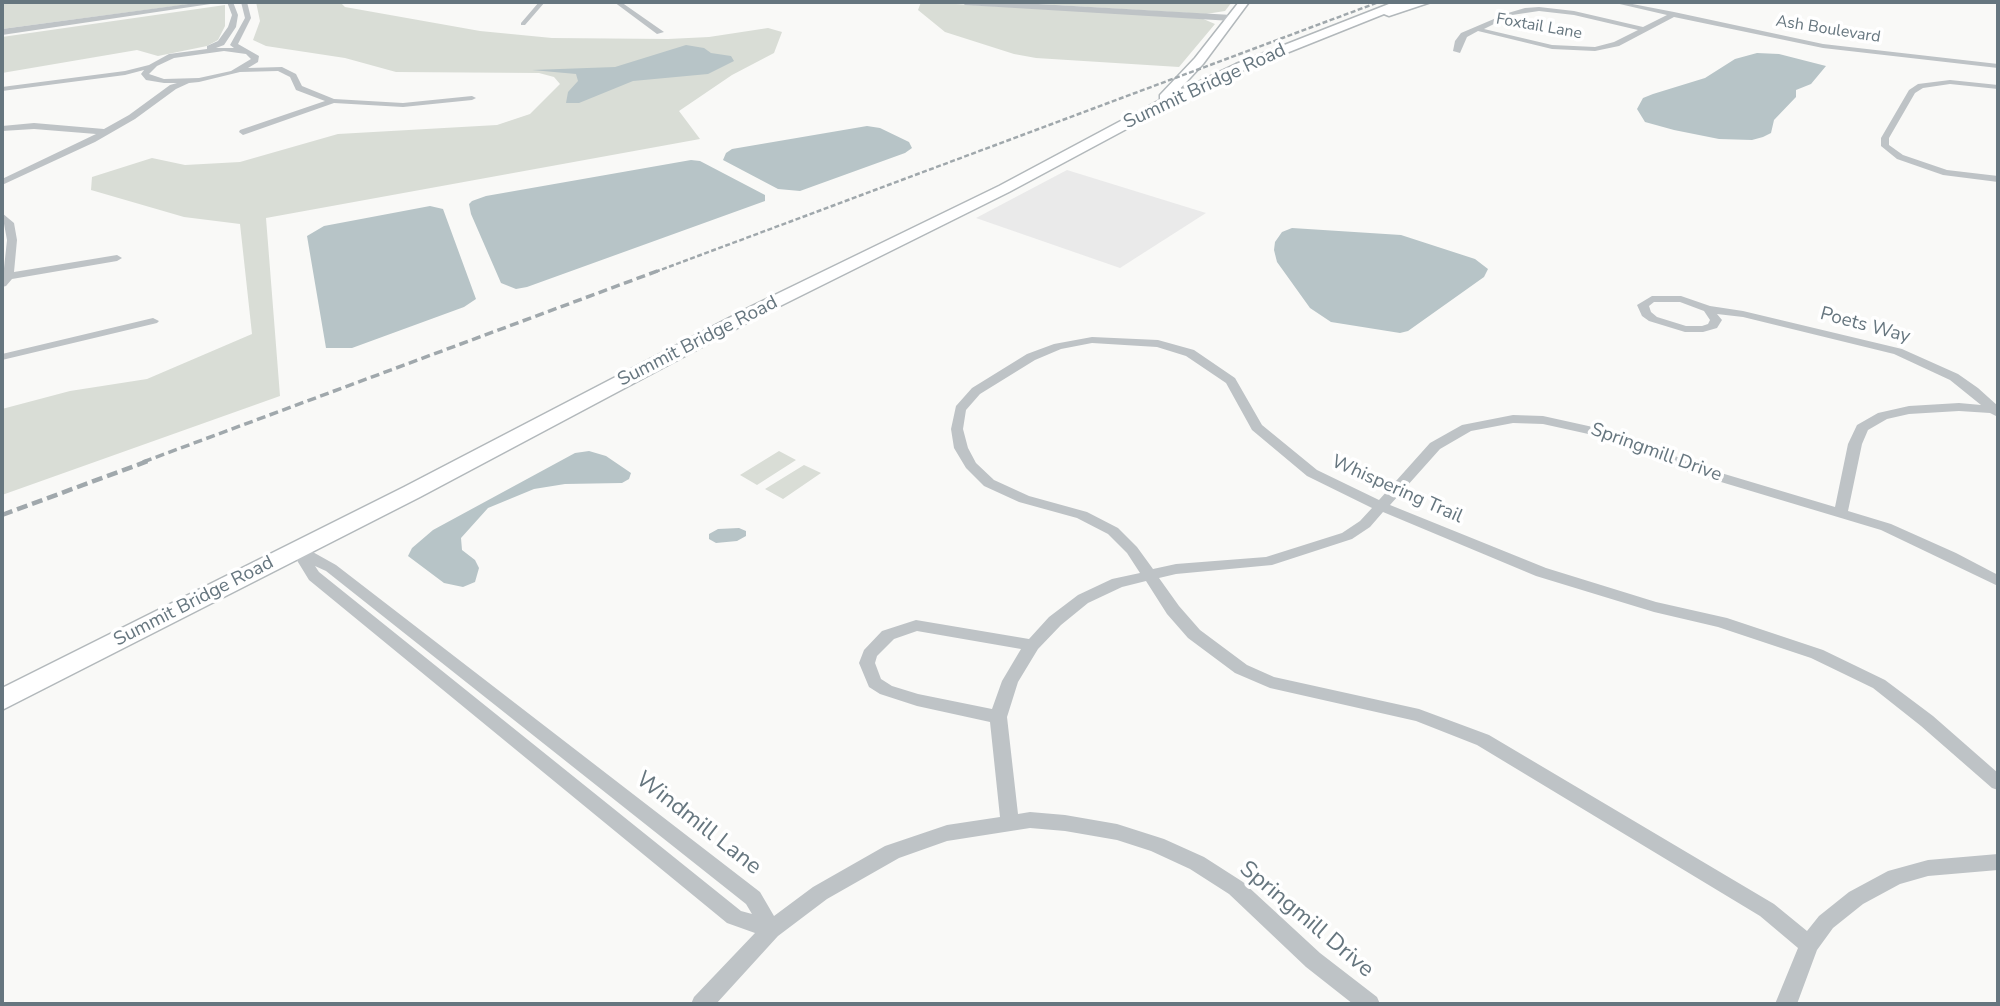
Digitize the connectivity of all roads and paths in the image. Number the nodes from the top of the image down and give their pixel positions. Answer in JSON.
{"nodes":[{"id":1,"x":220,"y":2,"type":"edge"},
{"id":2,"x":230,"y":2,"type":"edge"},
{"id":3,"x":244,"y":2,"type":"edge"},
{"id":4,"x":542,"y":2,"type":"edge"},
{"id":5,"x":617,"y":2,"type":"edge"},
{"id":6,"x":965,"y":2,"type":"edge"},
{"id":7,"x":1244,"y":2,"type":"edge"},
{"id":8,"x":1404,"y":2,"type":"edge"},
{"id":9,"x":1426,"y":2,"type":"edge"},
{"id":10,"x":1614,"y":2,"type":"edge"},
{"id":11,"x":1674,"y":14,"type":"junction"},
{"id":12,"x":1232,"y":18,"type":"junction"},
{"id":13,"x":523,"y":24,"type":"dead end"},
{"id":14,"x":1342,"y":27,"type":"junction"},
{"id":15,"x":1476,"y":29,"type":"junction"},
{"id":16,"x":1643,"y":29,"type":"junction"},
{"id":17,"x":2,"y":32,"type":"edge"},
{"id":18,"x":660,"y":32,"type":"dead end"},
{"id":19,"x":243,"y":50,"type":"junction"},
{"id":20,"x":196,"y":51,"type":"junction"},
{"id":21,"x":1457,"y":51,"type":"dead end"},
{"id":22,"x":253,"y":62,"type":"junction"},
{"id":23,"x":1198,"y":62,"type":"junction"},
{"id":24,"x":1998,"y":66,"type":"edge"},
{"id":25,"x":266,"y":68,"type":"junction"},
{"id":26,"x":147,"y":70,"type":"junction"},
{"id":27,"x":241,"y":70,"type":"junction"},
{"id":28,"x":1235,"y":70,"type":"junction"},
{"id":29,"x":173,"y":84,"type":"junction"},
{"id":30,"x":1998,"y":87,"type":"edge"},
{"id":31,"x":2,"y":89,"type":"edge"},
{"id":32,"x":472,"y":99,"type":"dead end"},
{"id":33,"x":333,"y":101,"type":"junction"},
{"id":34,"x":1155,"y":108,"type":"junction"},
{"id":35,"x":2,"y":128,"type":"edge"},
{"id":36,"x":106,"y":132,"type":"junction"},
{"id":37,"x":243,"y":132,"type":"dead end"},
{"id":38,"x":1998,"y":179,"type":"edge"},
{"id":39,"x":2,"y":182,"type":"edge"},
{"id":40,"x":2,"y":216,"type":"edge"},
{"id":41,"x":117,"y":258,"type":"dead end"},
{"id":42,"x":5,"y":280,"type":"edge"},
{"id":43,"x":1707,"y":309,"type":"junction"},
{"id":44,"x":153,"y":321,"type":"dead end"},
{"id":45,"x":2,"y":357,"type":"edge"},
{"id":46,"x":1996,"y":411,"type":"edge"},
{"id":47,"x":1380,"y":506,"type":"junction"},
{"id":48,"x":1841,"y":512,"type":"junction"},
{"id":49,"x":297,"y":549,"type":"junction"},
{"id":50,"x":1149,"y":574,"type":"junction"},
{"id":51,"x":1998,"y":581,"type":"edge"},
{"id":52,"x":1032,"y":645,"type":"junction"},
{"id":53,"x":2,"y":700,"type":"edge"},
{"id":54,"x":998,"y":717,"type":"junction"},
{"id":55,"x":1998,"y":783,"type":"edge"},
{"id":56,"x":1010,"y":821,"type":"junction"},
{"id":57,"x":1998,"y":862,"type":"edge"},
{"id":58,"x":771,"y":930,"type":"junction"},
{"id":59,"x":1809,"y":944,"type":"junction"},
{"id":60,"x":702,"y":1004,"type":"edge"},
{"id":61,"x":1369,"y":1004,"type":"edge"},
{"id":62,"x":1786,"y":1004,"type":"edge"}],
"edges":[{"from":1,"to":17,"type":"street"},
{"from":2,"to":20,"type":"street"},
{"from":3,"to":19,"type":"street"},
{"from":4,"to":13,"type":"street"},
{"from":5,"to":18,"type":"street"},
{"from":6,"to":12,"type":"street"},
{"from":7,"to":12,"type":"main road"},
{"from":8,"to":14,"type":"main road","name":"Summit Bridge Road"},
{"from":9,"to":14,"type":"main road"},
{"from":10,"to":11,"type":"street","name":"Ash Boulevard"},
{"from":11,"to":16,"type":"street","name":"Foxtail Lane"},
{"from":11,"to":24,"type":"street","name":"Ash Boulevard"},
{"from":12,"to":23,"type":"main road"},
{"from":14,"to":28,"type":"main road","name":"Summit Bridge Road"},
{"from":15,"to":16,"type":"street"},
{"from":15,"to":16,"type":"street","name":"Foxtail Lane"},
{"from":15,"to":21,"type":"street"},
{"from":19,"to":20,"type":"street"},
{"from":19,"to":22,"type":"street"},
{"from":20,"to":26,"type":"street"},
{"from":22,"to":25,"type":"street"},
{"from":22,"to":27,"type":"street"},
{"from":23,"to":28,"type":"main road"},
{"from":23,"to":34,"type":"main road"},
{"from":25,"to":27,"type":"street"},
{"from":25,"to":33,"type":"street"},
{"from":26,"to":29,"type":"street"},
{"from":26,"to":31,"type":"street"},
{"from":27,"to":29,"type":"street"},
{"from":28,"to":34,"type":"main road","name":"Summit Bridge Road"},
{"from":29,"to":36,"type":"street"},
{"from":30,"to":38,"type":"street"},
{"from":32,"to":33,"type":"street"},
{"from":33,"to":37,"type":"street"},
{"from":34,"to":49,"type":"main road","name":"Summit Bridge Road"},
{"from":35,"to":36,"type":"street"},
{"from":36,"to":39,"type":"street"},
{"from":40,"to":42,"type":"street"},
{"from":41,"to":42,"type":"street"},
{"from":43,"to":43,"type":"street","name":"Poets Way"},
{"from":43,"to":46,"type":"street","name":"Poets Way"},
{"from":44,"to":45,"type":"street"},
{"from":46,"to":48,"type":"street"},
{"from":47,"to":48,"type":"street","name":"Springmill Drive"},
{"from":47,"to":50,"type":"street","name":"Springmill Drive"},
{"from":47,"to":50,"type":"street","name":"Whispering Trail"},
{"from":47,"to":55,"type":"street","name":"Whispering Trail"},
{"from":48,"to":51,"type":"street","name":"Springmill Drive"},
{"from":49,"to":53,"type":"main road","name":"Summit Bridge Road"},
{"from":49,"to":58,"type":"street","name":"Windmill Lane"},
{"from":49,"to":58,"type":"street"},
{"from":50,"to":52,"type":"street","name":"Springmill Drive"},
{"from":50,"to":59,"type":"street","name":"Whispering Trail"},
{"from":52,"to":54,"type":"street","name":"Springmill Drive"},
{"from":52,"to":54,"type":"street"},
{"from":54,"to":56,"type":"street","name":"Springmill Drive"},
{"from":56,"to":58,"type":"street","name":"Springmill Drive"},
{"from":56,"to":61,"type":"street","name":"Springmill Drive"},
{"from":57,"to":59,"type":"street"},
{"from":58,"to":60,"type":"street","name":"Springmill Drive"},
{"from":59,"to":62,"type":"street"}]}
